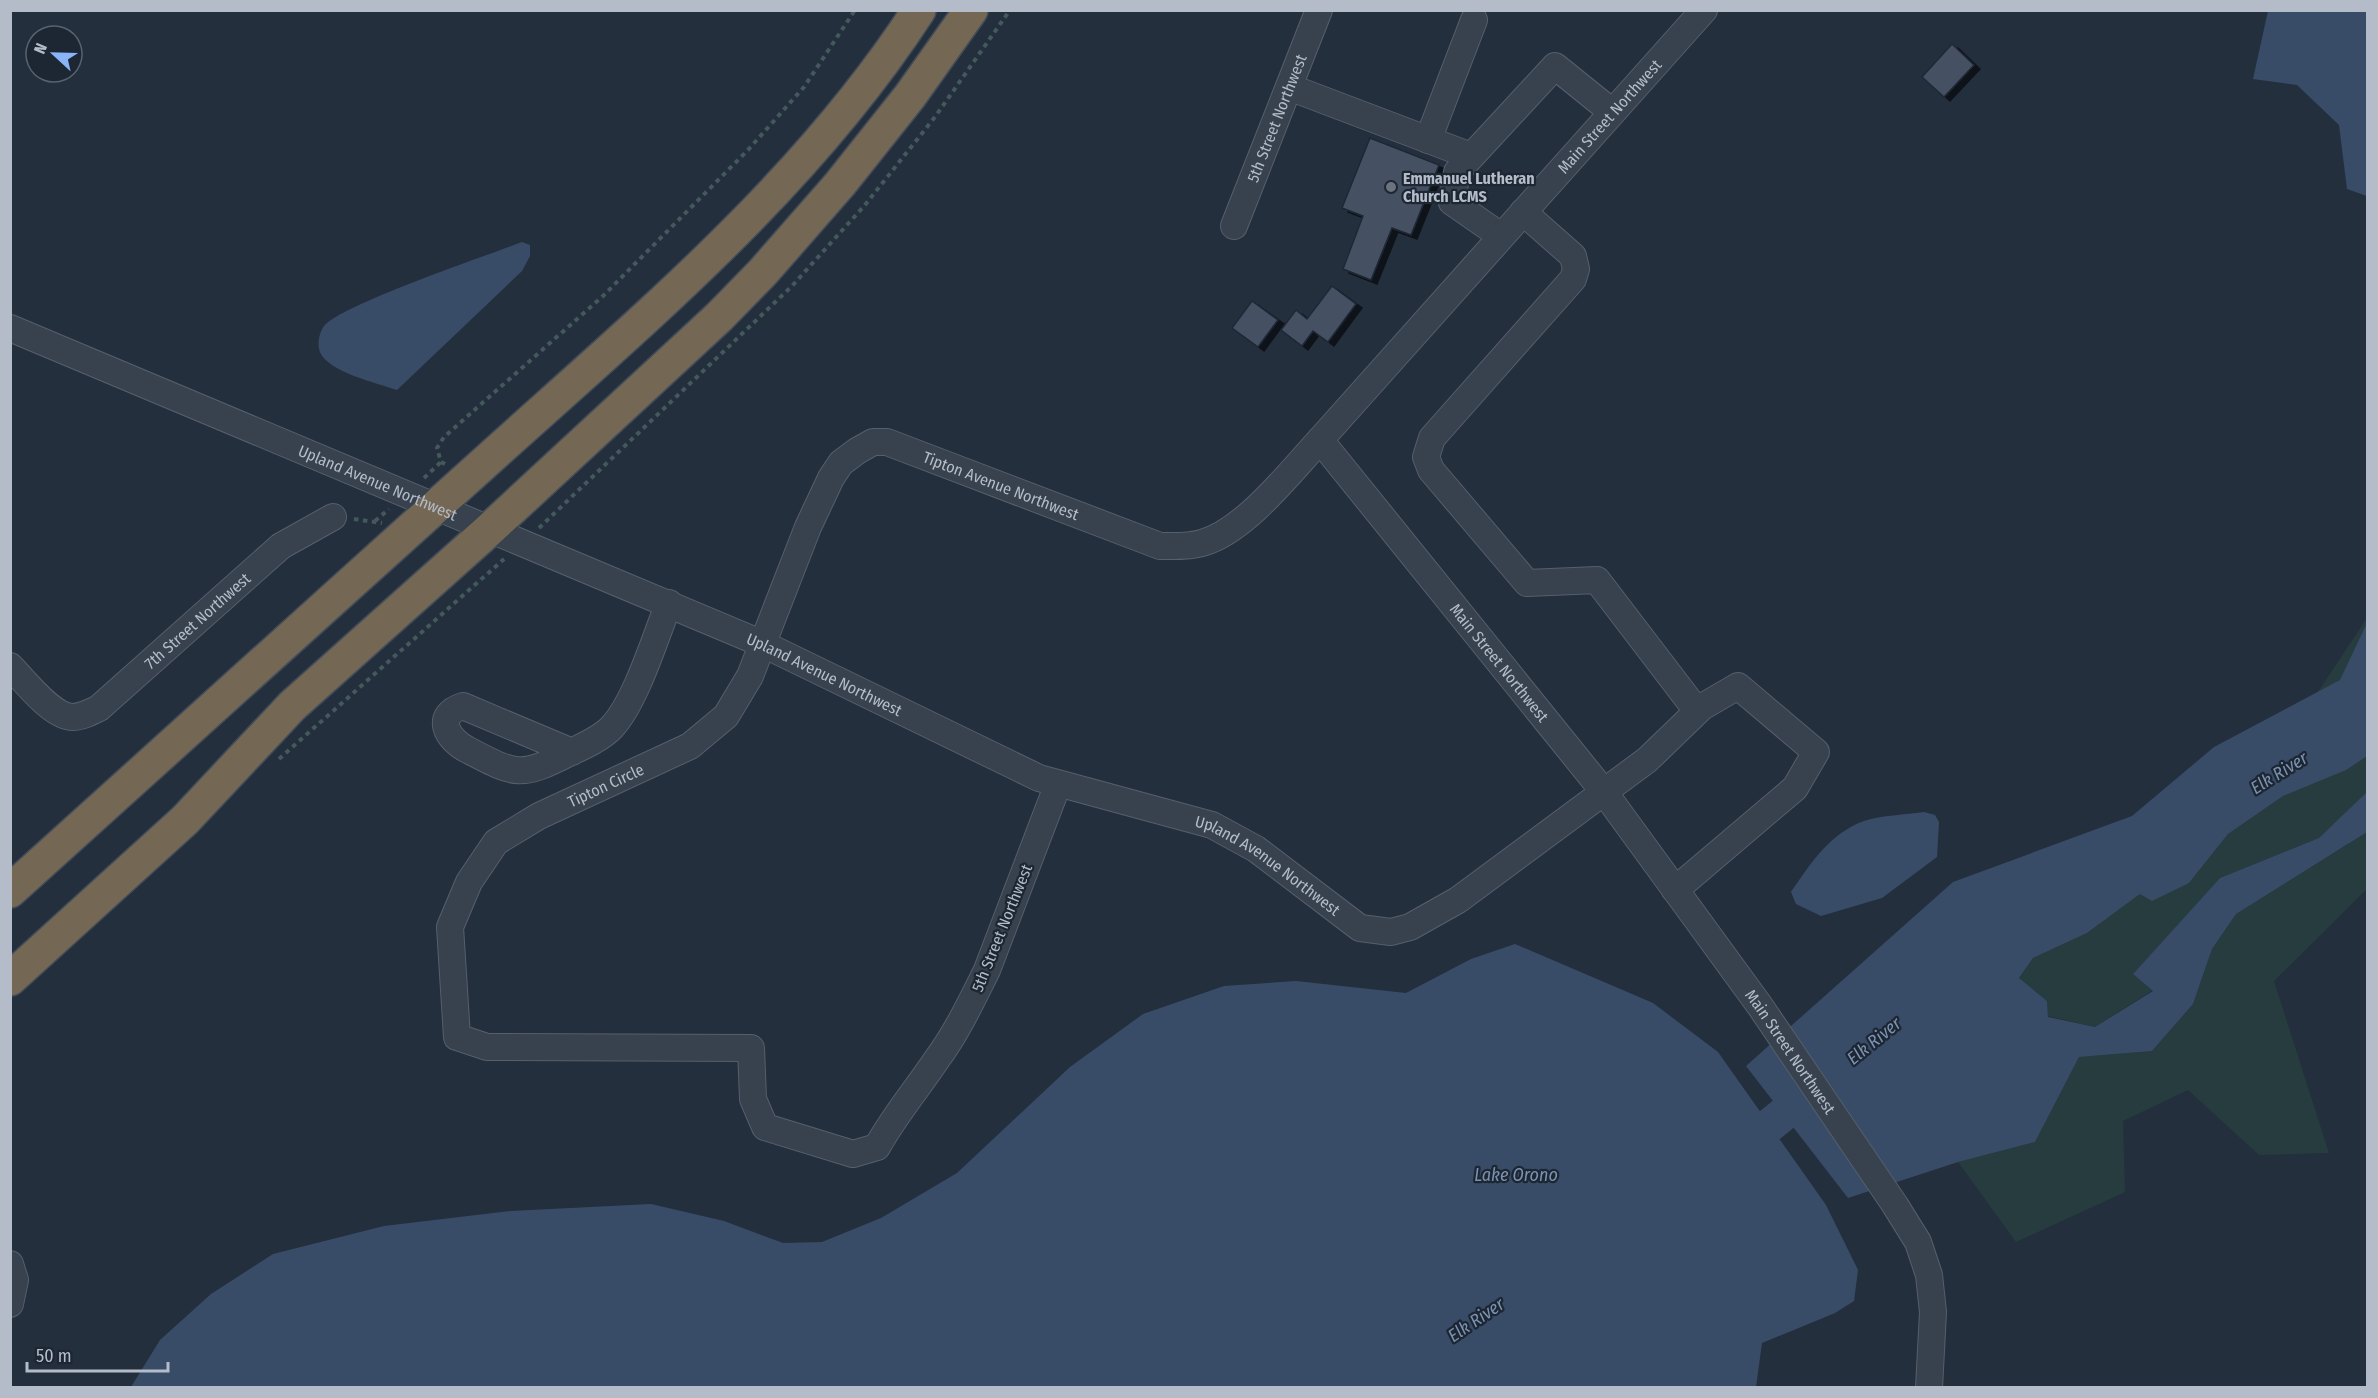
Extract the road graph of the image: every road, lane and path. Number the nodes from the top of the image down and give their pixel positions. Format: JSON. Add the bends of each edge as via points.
{"nodes":[{"id":1,"x":855,"y":10,"type":"edge"},
{"id":2,"x":919,"y":10,"type":"edge"},
{"id":3,"x":971,"y":10,"type":"edge"},
{"id":4,"x":1319,"y":10,"type":"edge"},
{"id":5,"x":1704,"y":10,"type":"edge"},
{"id":6,"x":1474,"y":20,"type":"dead end"},
{"id":7,"x":1289,"y":87,"type":"junction"},
{"id":8,"x":1612,"y":112,"type":"junction"},
{"id":9,"x":1428,"y":140,"type":"junction"},
{"id":10,"x":1471,"y":156,"type":"junction"},
{"id":11,"x":1523,"y":212,"type":"junction"},
{"id":12,"x":1234,"y":226,"type":"dead end"},
{"id":13,"x":1501,"y":236,"type":"junction"},
{"id":14,"x":10,"y":328,"type":"edge"},
{"id":15,"x":1320,"y":440,"type":"junction"},
{"id":16,"x":441,"y":462,"type":"dead end"},
{"id":17,"x":438,"y":505,"type":"junction"},
{"id":18,"x":333,"y":517,"type":"dead end"},
{"id":19,"x":490,"y":529,"type":"junction"},
{"id":20,"x":669,"y":603,"type":"junction"},
{"id":21,"x":764,"y":644,"type":"junction"},
{"id":22,"x":10,"y":666,"type":"edge"},
{"id":23,"x":1697,"y":711,"type":"junction"},
{"id":24,"x":572,"y":752,"type":"dead end"},
{"id":25,"x":1058,"y":784,"type":"junction"},
{"id":26,"x":1604,"y":792,"type":"junction"},
{"id":27,"x":1675,"y":890,"type":"junction"},
{"id":28,"x":10,"y":891,"type":"edge"},
{"id":29,"x":450,"y":927,"type":"joint"},
{"id":30,"x":10,"y":978,"type":"edge"},
{"id":31,"x":10,"y":1264,"type":"edge"},
{"id":32,"x":10,"y":1304,"type":"edge"},
{"id":33,"x":1929,"y":1388,"type":"edge"}],
"edges":[{"from":1,"to":16,"type":"path","via":[[786,110],[603,296],[457,424],[437,448]]},
{"from":2,"to":17,"type":"highway","via":[[820,140],[751,217]]},
{"from":3,"to":19,"type":"highway","via":[[910,96],[763,272]]},
{"from":4,"to":7,"type":"street","name":"5th Street Northwest"},
{"from":5,"to":8,"type":"street","name":"Main Street Northwest"},
{"from":6,"to":9,"type":"street"},
{"from":7,"to":9,"type":"street"},
{"from":7,"to":12,"type":"street","name":"5th Street Northwest"},
{"from":8,"to":10,"type":"street","via":[[1555,66]]},
{"from":8,"to":11,"type":"street","name":"Main Street Northwest"},
{"from":9,"to":10,"type":"street"},
{"from":10,"to":13,"type":"street","via":[[1457,172],[1452,202]]},
{"from":11,"to":13,"type":"street","name":"Main Street Northwest"},
{"from":11,"to":23,"type":"street","via":[[1573,256],[1573,279],[1432,438],[1426,456],[1431,470],[1527,583],[1598,580]]},
{"from":13,"to":15,"type":"street","name":"Main Street Northwest"},
{"from":14,"to":17,"type":"street","name":"Upland Avenue Northwest"},
{"from":15,"to":21,"type":"street","name":"Tipton Avenue Northwest","via":[[1237,523],[1220,536],[1181,547],[1160,546],[1135,538],[887,442],[873,442],[841,463],[831,478]]},
{"from":15,"to":26,"type":"street","name":"Main Street Northwest"},
{"from":17,"to":19,"type":"street","name":"Upland Avenue Northwest"},
{"from":17,"to":28,"type":"highway"},
{"from":18,"to":22,"type":"street","name":"7th Street Northwest","via":[[281,546],[99,708],[73,717],[60,714]]},
{"from":19,"to":20,"type":"street","name":"Upland Avenue Northwest"},
{"from":19,"to":30,"type":"highway","via":[[292,706],[186,820]]},
{"from":20,"to":21,"type":"street","name":"Upland Avenue Northwest"},
{"from":20,"to":24,"type":"street","via":[[624,711],[610,729]]},
{"from":21,"to":25,"type":"street","name":"Upland Avenue Northwest","via":[[1012,766]]},
{"from":21,"to":29,"type":"street","name":"Tipton Circle","via":[[739,696],[709,732],[690,746],[539,816],[496,842],[469,882]]},
{"from":23,"to":26,"type":"street","name":"Upland Avenue Northwest","via":[[1647,760]]},
{"from":23,"to":27,"type":"street","name":"Upland Avenue Northwest","via":[[1738,686],[1816,752],[1795,788]]},
{"from":25,"to":26,"type":"street","name":"Upland Avenue Northwest","via":[[1212,825],[1256,849],[1360,927],[1391,932],[1410,927],[1458,900]]},
{"from":25,"to":29,"type":"street","name":"5th Street Northwest","via":[[974,996],[939,1057],[877,1147],[853,1154],[765,1127],[753,1099],[751,1048],[487,1047],[457,1037]]},
{"from":26,"to":27,"type":"street","name":"Main Street Northwest"},
{"from":27,"to":33,"type":"street","name":"Main Street Northwest","via":[[1760,1006],[1918,1242],[1929,1275],[1934,1312]]},
{"from":31,"to":32,"type":"street","via":[[15,1280]]}]}
